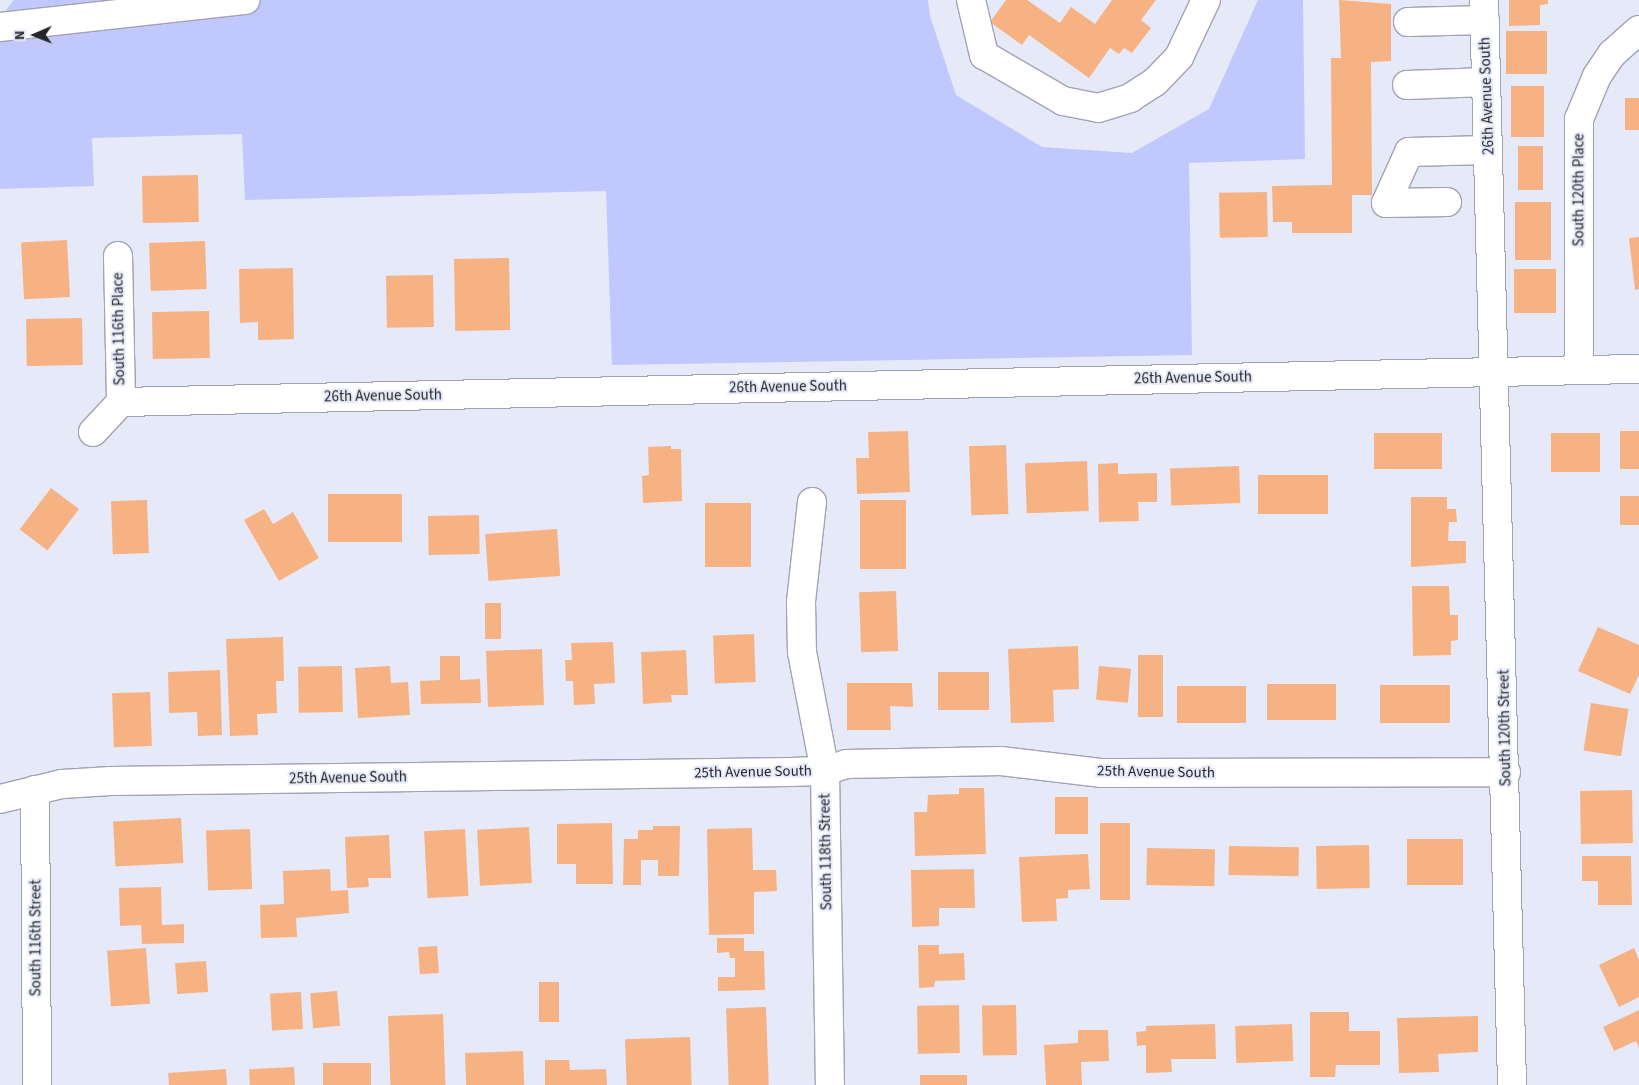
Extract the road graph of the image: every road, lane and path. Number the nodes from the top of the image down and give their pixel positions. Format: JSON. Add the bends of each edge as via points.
{"nodes":[{"id":1,"x":246,"y":0,"type":"edge"},
{"id":2,"x":971,"y":0,"type":"edge"},
{"id":3,"x":1206,"y":0,"type":"edge"},
{"id":4,"x":1484,"y":10,"type":"edge"},
{"id":5,"x":1408,"y":22,"type":"dead end"},
{"id":6,"x":0,"y":27,"type":"edge"},
{"id":7,"x":1639,"y":30,"type":"edge"},
{"id":8,"x":1486,"y":82,"type":"junction"},
{"id":9,"x":1406,"y":84,"type":"dead end"},
{"id":10,"x":1488,"y":150,"type":"junction"},
{"id":11,"x":1447,"y":202,"type":"dead end"},
{"id":12,"x":118,"y":256,"type":"dead end"},
{"id":13,"x":1639,"y":369,"type":"edge"},
{"id":14,"x":1580,"y":370,"type":"junction"},
{"id":15,"x":1496,"y":371,"type":"junction"},
{"id":16,"x":121,"y":402,"type":"junction"},
{"id":17,"x":93,"y":432,"type":"dead end"},
{"id":18,"x":812,"y":502,"type":"dead end"},
{"id":19,"x":824,"y":771,"type":"junction"},
{"id":20,"x":1506,"y":772,"type":"junction"},
{"id":21,"x":35,"y":790,"type":"junction"},
{"id":22,"x":0,"y":799,"type":"edge"},
{"id":23,"x":37,"y":1085,"type":"edge"},
{"id":24,"x":830,"y":1085,"type":"edge"},
{"id":25,"x":1512,"y":1085,"type":"edge"}],
"edges":[{"from":1,"to":6,"type":"street"},
{"from":2,"to":3,"type":"street","via":[[984,55],[1063,101],[1098,108],[1130,98],[1155,82],[1179,57]]},
{"from":4,"to":5,"type":"street"},
{"from":4,"to":8,"type":"street","name":"26th Avenue South"},
{"from":7,"to":14,"type":"street","name":"South 120th Place","via":[[1612,54],[1597,76],[1579,119]]},
{"from":8,"to":9,"type":"street"},
{"from":8,"to":10,"type":"street","name":"26th Avenue South"},
{"from":10,"to":11,"type":"street","via":[[1408,152],[1386,203]]},
{"from":10,"to":15,"type":"street","name":"26th Avenue South"},
{"from":12,"to":16,"type":"street","name":"South 116th Place"},
{"from":13,"to":14,"type":"street","name":"26th Avenue South"},
{"from":14,"to":15,"type":"street","name":"26th Avenue South"},
{"from":15,"to":16,"type":"street","name":"26th Avenue South"},
{"from":15,"to":20,"type":"street","name":"South 120th Street"},
{"from":16,"to":17,"type":"street"},
{"from":18,"to":19,"type":"street","name":"South 118th Street","via":[[801,602],[802,652]]},
{"from":19,"to":20,"type":"street","name":"25th Avenue South","via":[[846,764],[1001,761],[1102,773]]},
{"from":19,"to":21,"type":"street","name":"25th Avenue South","via":[[111,781]]},
{"from":19,"to":24,"type":"street","name":"South 118th Street"},
{"from":20,"to":25,"type":"street","name":"South 120th Street"},
{"from":21,"to":22,"type":"street","name":"25th Avenue South"},
{"from":21,"to":23,"type":"street","name":"South 116th Street"}]}
